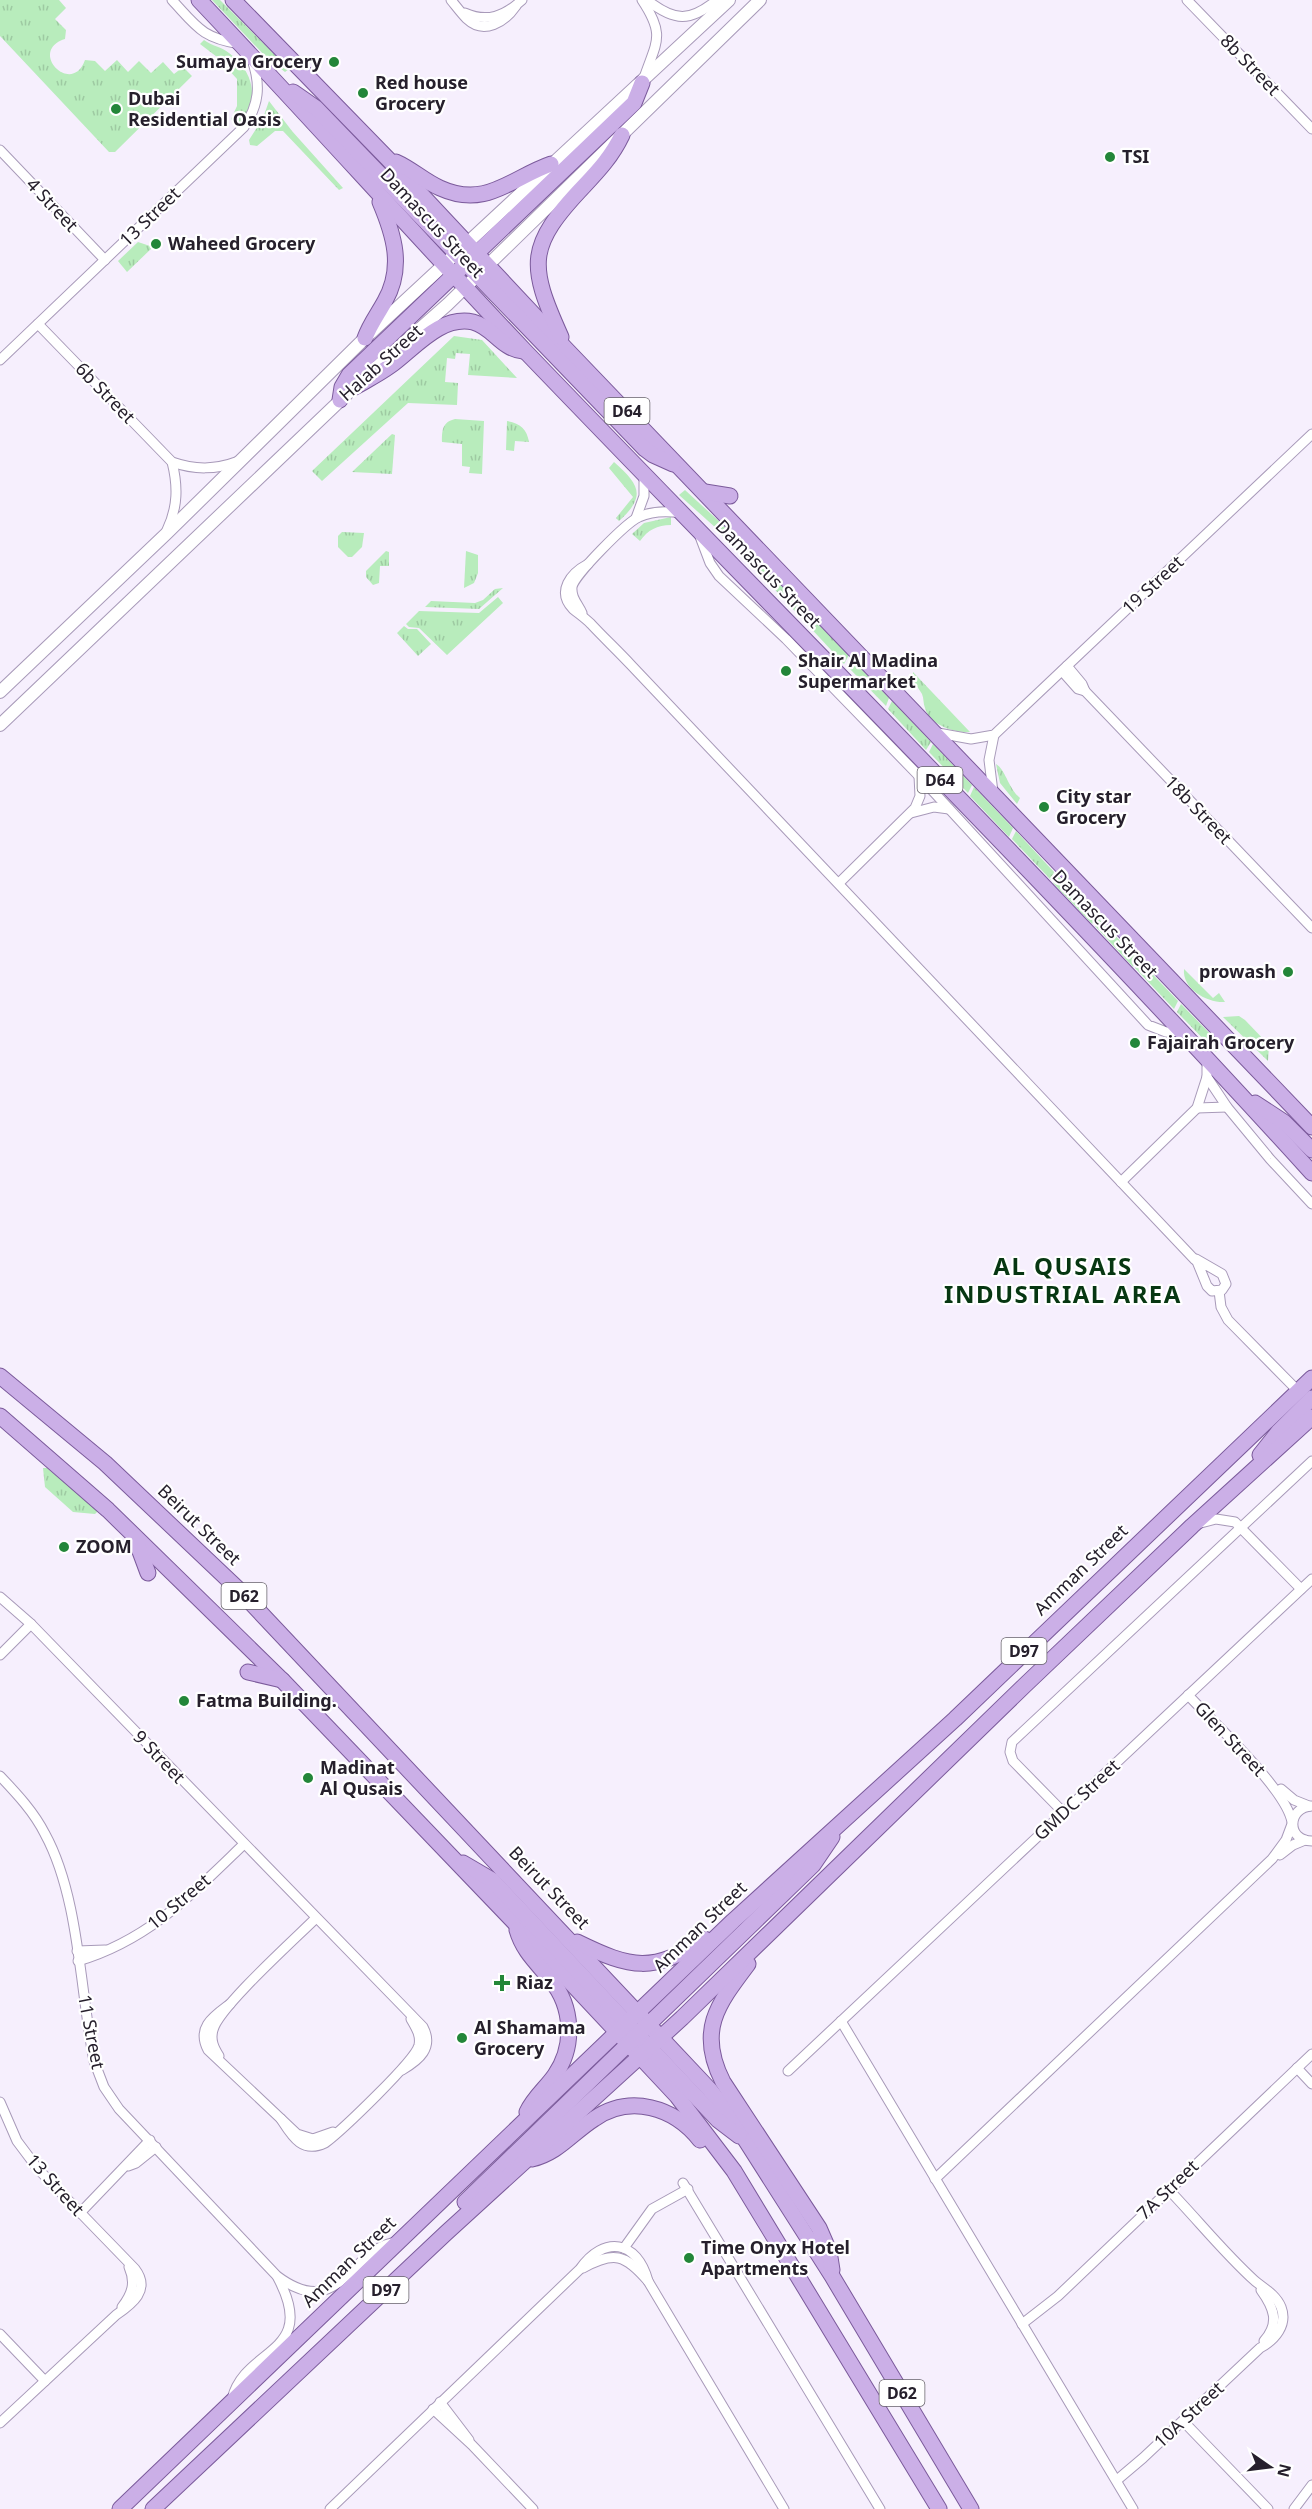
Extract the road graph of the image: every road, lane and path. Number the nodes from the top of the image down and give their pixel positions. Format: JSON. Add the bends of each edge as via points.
{"nodes":[{"id":1,"x":172,"y":0,"type":"edge"},
{"id":2,"x":199,"y":0,"type":"edge"},
{"id":3,"x":233,"y":0,"type":"edge"},
{"id":4,"x":249,"y":0,"type":"edge"},
{"id":5,"x":451,"y":0,"type":"edge"},
{"id":6,"x":642,"y":0,"type":"edge"},
{"id":7,"x":647,"y":0,"type":"edge"},
{"id":8,"x":717,"y":0,"type":"edge"},
{"id":9,"x":729,"y":0,"type":"edge"},
{"id":10,"x":760,"y":0,"type":"edge"},
{"id":11,"x":1187,"y":0,"type":"edge"},
{"id":12,"x":519,"y":3,"type":"edge"},
{"id":13,"x":256,"y":24,"type":"junction"},
{"id":14,"x":246,"y":50,"type":"junction"},
{"id":15,"x":642,"y":83,"type":"junction"},
{"id":16,"x":280,"y":85,"type":"junction"},
{"id":17,"x":1312,"y":129,"type":"edge"},
{"id":18,"x":622,"y":135,"type":"junction"},
{"id":19,"x":0,"y":150,"type":"edge"},
{"id":20,"x":388,"y":159,"type":"junction"},
{"id":21,"x":551,"y":164,"type":"junction"},
{"id":22,"x":375,"y":191,"type":"junction"},
{"id":23,"x":466,"y":253,"type":"junction"},
{"id":24,"x":105,"y":260,"type":"junction"},
{"id":25,"x":448,"y":270,"type":"junction"},
{"id":26,"x":482,"y":270,"type":"junction"},
{"id":27,"x":465,"y":287,"type":"junction"},
{"id":28,"x":38,"y":324,"type":"junction"},
{"id":29,"x":365,"y":338,"type":"junction"},
{"id":30,"x":566,"y":348,"type":"junction"},
{"id":31,"x":526,"y":352,"type":"junction"},
{"id":32,"x":0,"y":360,"type":"edge"},
{"id":33,"x":354,"y":387,"type":"junction"},
{"id":34,"x":340,"y":400,"type":"junction"},
{"id":35,"x":1312,"y":434,"type":"edge"},
{"id":36,"x":238,"y":460,"type":"junction"},
{"id":37,"x":172,"y":462,"type":"junction"},
{"id":38,"x":679,"y":465,"type":"junction"},
{"id":39,"x":644,"y":472,"type":"junction"},
{"id":40,"x":705,"y":492,"type":"junction"},
{"id":41,"x":730,"y":496,"type":"dead end"},
{"id":42,"x":683,"y":513,"type":"junction"},
{"id":43,"x":636,"y":518,"type":"junction"},
{"id":44,"x":698,"y":529,"type":"junction"},
{"id":45,"x":166,"y":534,"type":"junction"},
{"id":46,"x":1064,"y":669,"type":"junction"},
{"id":47,"x":0,"y":692,"type":"edge"},
{"id":48,"x":0,"y":725,"type":"edge"},
{"id":49,"x":935,"y":732,"type":"junction"},
{"id":50,"x":994,"y":735,"type":"junction"},
{"id":51,"x":919,"y":776,"type":"junction"},
{"id":52,"x":994,"y":796,"type":"junction"},
{"id":53,"x":949,"y":809,"type":"junction"},
{"id":54,"x":911,"y":813,"type":"junction"},
{"id":55,"x":839,"y":883,"type":"junction"},
{"id":56,"x":1312,"y":928,"type":"edge"},
{"id":57,"x":1181,"y":1031,"type":"junction"},
{"id":58,"x":1207,"y":1060,"type":"junction"},
{"id":59,"x":1207,"y":1077,"type":"junction"},
{"id":60,"x":1244,"y":1098,"type":"junction"},
{"id":61,"x":1197,"y":1107,"type":"junction"},
{"id":62,"x":1227,"y":1107,"type":"junction"},
{"id":63,"x":1312,"y":1127,"type":"edge"},
{"id":64,"x":1312,"y":1150,"type":"edge"},
{"id":65,"x":1312,"y":1173,"type":"edge"},
{"id":66,"x":1121,"y":1182,"type":"junction"},
{"id":67,"x":1312,"y":1204,"type":"edge"},
{"id":68,"x":1195,"y":1260,"type":"junction"},
{"id":69,"x":1219,"y":1291,"type":"junction"},
{"id":70,"x":0,"y":1376,"type":"edge"},
{"id":71,"x":1312,"y":1378,"type":"edge"},
{"id":72,"x":1305,"y":1395,"type":"edge"},
{"id":73,"x":0,"y":1416,"type":"edge"},
{"id":74,"x":1312,"y":1417,"type":"edge"},
{"id":75,"x":6,"y":1424,"type":"edge"},
{"id":76,"x":1312,"y":1461,"type":"edge"},
{"id":77,"x":1250,"y":1473,"type":"junction"},
{"id":78,"x":1192,"y":1526,"type":"junction"},
{"id":79,"x":1242,"y":1527,"type":"junction"},
{"id":80,"x":134,"y":1535,"type":"junction"},
{"id":81,"x":148,"y":1573,"type":"dead end"},
{"id":82,"x":1312,"y":1579,"type":"edge"},
{"id":83,"x":1301,"y":1589,"type":"junction"},
{"id":84,"x":0,"y":1597,"type":"edge"},
{"id":85,"x":31,"y":1624,"type":"junction"},
{"id":86,"x":0,"y":1655,"type":"edge"},
{"id":87,"x":248,"y":1672,"type":"dead end"},
{"id":88,"x":282,"y":1680,"type":"junction"},
{"id":89,"x":1188,"y":1695,"type":"junction"},
{"id":90,"x":0,"y":1776,"type":"edge"},
{"id":91,"x":1271,"y":1783,"type":"junction"},
{"id":92,"x":1310,"y":1806,"type":"edge"},
{"id":93,"x":1063,"y":1812,"type":"junction"},
{"id":94,"x":839,"y":1823,"type":"junction"},
{"id":95,"x":1292,"y":1823,"type":"junction"},
{"id":96,"x":1309,"y":1841,"type":"edge"},
{"id":97,"x":244,"y":1844,"type":"junction"},
{"id":98,"x":1272,"y":1859,"type":"junction"},
{"id":99,"x":456,"y":1861,"type":"junction"},
{"id":100,"x":316,"y":1918,"type":"junction"},
{"id":101,"x":733,"y":1921,"type":"junction"},
{"id":102,"x":516,"y":1924,"type":"junction"},
{"id":103,"x":570,"y":1939,"type":"junction"},
{"id":104,"x":762,"y":1939,"type":"junction"},
{"id":105,"x":78,"y":1956,"type":"junction"},
{"id":106,"x":841,"y":2021,"type":"junction"},
{"id":107,"x":628,"y":2022,"type":"junction"},
{"id":108,"x":639,"y":2034,"type":"junction"},
{"id":109,"x":651,"y":2047,"type":"junction"},
{"id":110,"x":1312,"y":2054,"type":"edge"},
{"id":111,"x":1297,"y":2068,"type":"junction"},
{"id":112,"x":788,"y":2071,"type":"dead end"},
{"id":113,"x":1312,"y":2084,"type":"edge"},
{"id":114,"x":0,"y":2102,"type":"edge"},
{"id":115,"x":521,"y":2126,"type":"junction"},
{"id":116,"x":153,"y":2144,"type":"junction"},
{"id":117,"x":526,"y":2160,"type":"junction"},
{"id":118,"x":734,"y":2171,"type":"junction"},
{"id":119,"x":935,"y":2179,"type":"junction"},
{"id":120,"x":1168,"y":2189,"type":"junction"},
{"id":121,"x":80,"y":2213,"type":"junction"},
{"id":122,"x":446,"y":2233,"type":"junction"},
{"id":123,"x":399,"y":2242,"type":"junction"},
{"id":124,"x":624,"y":2248,"type":"junction"},
{"id":125,"x":580,"y":2269,"type":"junction"},
{"id":126,"x":277,"y":2276,"type":"junction"},
{"id":127,"x":832,"y":2276,"type":"junction"},
{"id":128,"x":648,"y":2281,"type":"junction"},
{"id":129,"x":1022,"y":2324,"type":"junction"},
{"id":130,"x":0,"y":2334,"type":"edge"},
{"id":131,"x":45,"y":2381,"type":"junction"},
{"id":132,"x":231,"y":2401,"type":"junction"},
{"id":133,"x":437,"y":2405,"type":"junction"},
{"id":134,"x":1183,"y":2421,"type":"junction"},
{"id":135,"x":0,"y":2423,"type":"edge"},
{"id":136,"x":1116,"y":2480,"type":"junction"},
{"id":137,"x":1312,"y":2485,"type":"edge"},
{"id":138,"x":120,"y":2509,"type":"edge"},
{"id":139,"x":153,"y":2509,"type":"edge"},
{"id":140,"x":330,"y":2509,"type":"edge"},
{"id":141,"x":533,"y":2509,"type":"edge"},
{"id":142,"x":784,"y":2509,"type":"edge"},
{"id":143,"x":880,"y":2509,"type":"edge"},
{"id":144,"x":939,"y":2509,"type":"edge"},
{"id":145,"x":971,"y":2509,"type":"edge"},
{"id":146,"x":1133,"y":2509,"type":"edge"},
{"id":147,"x":1268,"y":2509,"type":"edge"},
{"id":148,"x":1294,"y":2509,"type":"edge"}],
"edges":[{"from":1,"to":14,"type":"street","via":[[205,34]]},
{"from":2,"to":14,"type":"main road","name":"Damascus Street","number":"D64"},
{"from":3,"to":13,"type":"main road","name":"Damascus Street"},
{"from":4,"to":13,"type":"main road"},
{"from":5,"to":12,"type":"street","via":[[460,10],[479,18],[505,14]]},
{"from":6,"to":15,"type":"street","via":[[654,17],[657,37]]},
{"from":7,"to":8,"type":"street","via":[[682,17],[700,13]]},
{"from":9,"to":15,"type":"street"},
{"from":10,"to":18,"type":"street","name":"Halab Street"},
{"from":11,"to":17,"type":"street","name":"8b Street"},
{"from":13,"to":20,"type":"main road","name":"Damascus Street"},
{"from":14,"to":16,"type":"main road","name":"Damascus Street","number":"D64"},
{"from":14,"to":24,"type":"street","name":"13 Street","via":[[256,73],[257,102],[244,128]]},
{"from":15,"to":21,"type":"street"},
{"from":15,"to":23,"type":"main road","via":[[634,103]]},
{"from":16,"to":22,"type":"main road","name":"Damascus Street","number":"D64"},
{"from":16,"to":23,"type":"main road","via":[[316,108]]},
{"from":18,"to":26,"type":"street","name":"Halab Street"},
{"from":18,"to":30,"type":"main road","via":[[605,164],[550,225],[540,251],[537,264],[542,294]]},
{"from":19,"to":24,"type":"street","name":"4 Street"},
{"from":20,"to":21,"type":"main road","via":[[439,188],[469,196],[493,192]]},
{"from":20,"to":23,"type":"main road","name":"Damascus Street"},
{"from":21,"to":23,"type":"street"},
{"from":22,"to":25,"type":"main road","name":"Damascus Street","number":"D64"},
{"from":22,"to":29,"type":"main road","via":[[393,237],[397,262],[390,292]]},
{"from":23,"to":25,"type":"main road"},
{"from":23,"to":26,"type":"main road"},
{"from":24,"to":28,"type":"street","name":"13 Street"},
{"from":25,"to":27,"type":"main road","name":"Damascus Street","number":"D64"},
{"from":25,"to":29,"type":"street","name":"Halab Street"},
{"from":25,"to":34,"type":"main road","via":[[349,375]]},
{"from":26,"to":27,"type":"street","name":"Halab Street"},
{"from":26,"to":30,"type":"main road","name":"Damascus Street","number":"D64"},
{"from":26,"to":38,"type":"main road","via":[[645,449]]},
{"from":27,"to":31,"type":"main road","name":"Damascus Street","number":"D64"},
{"from":27,"to":33,"type":"street","name":"Halab Street"},
{"from":28,"to":32,"type":"street","name":"13 Street"},
{"from":28,"to":37,"type":"street","name":"6b Street"},
{"from":29,"to":36,"type":"street","name":"Halab Street"},
{"from":30,"to":38,"type":"main road","name":"Damascus Street","number":"D64"},
{"from":31,"to":33,"type":"main road","via":[[507,346],[475,323],[449,323],[391,366]]},
{"from":31,"to":39,"type":"main road","name":"Damascus Street","number":"D64"},
{"from":33,"to":34,"type":"street","name":"Halab Street"},
{"from":34,"to":48,"type":"street","name":"Halab Street"},
{"from":35,"to":46,"type":"street","name":"19 Street"},
{"from":36,"to":37,"type":"street","via":[[226,466],[199,469]]},
{"from":36,"to":45,"type":"street","name":"Halab Street"},
{"from":37,"to":45,"type":"street","via":[[176,506]]},
{"from":38,"to":40,"type":"main road","name":"Damascus Street","number":"D64"},
{"from":39,"to":42,"type":"main road","name":"Damascus Street","number":"D64"},
{"from":39,"to":43,"type":"street","via":[[644,496]]},
{"from":40,"to":41,"type":"main road"},
{"from":40,"to":49,"type":"main road","name":"Damascus Street","number":"D64"},
{"from":42,"to":43,"type":"street","via":[[659,512]]},
{"from":42,"to":44,"type":"main road","name":"Damascus Street","number":"D64"},
{"from":43,"to":55,"type":"street","via":[[588,564],[572,587],[583,615]]},
{"from":44,"to":51,"type":"street","via":[[719,576]]},
{"from":44,"to":57,"type":"main road","name":"Damascus Street","number":"D64"},
{"from":45,"to":47,"type":"street","name":"Halab Street"},
{"from":46,"to":50,"type":"street","name":"19 Street"},
{"from":46,"to":56,"type":"street","name":"18b Street"},
{"from":49,"to":50,"type":"street","via":[[970,739]]},
{"from":49,"to":52,"type":"main road","name":"Damascus Street","number":"D64"},
{"from":50,"to":52,"type":"street","via":[[989,772]]},
{"from":51,"to":53,"type":"street"},
{"from":51,"to":54,"type":"street","via":[[921,796]]},
{"from":52,"to":63,"type":"main road","name":"Damascus Street","number":"D64"},
{"from":53,"to":54,"type":"street","via":[[934,807]]},
{"from":53,"to":57,"type":"street","via":[[1148,1024],[1166,1032]]},
{"from":54,"to":55,"type":"street"},
{"from":55,"to":66,"type":"street"},
{"from":57,"to":58,"type":"main road","name":"Damascus Street","number":"D64"},
{"from":58,"to":59,"type":"street"},
{"from":58,"to":60,"type":"main road","name":"Damascus Street","number":"D64"},
{"from":59,"to":61,"type":"street"},
{"from":59,"to":62,"type":"street"},
{"from":60,"to":64,"type":"main road","via":[[1277,1116]]},
{"from":60,"to":65,"type":"main road","name":"Damascus Street","number":"D64"},
{"from":61,"to":62,"type":"street"},
{"from":61,"to":66,"type":"street"},
{"from":62,"to":67,"type":"street"},
{"from":66,"to":68,"type":"street"},
{"from":68,"to":69,"type":"street","via":[[1207,1286]]},
{"from":68,"to":69,"type":"street","via":[[1224,1277],[1226,1284]]},
{"from":69,"to":72,"type":"street","via":[[1228,1320]]},
{"from":70,"to":103,"type":"main road","name":"Beirut Street","number":"D62","via":[[122,1479],[238,1589]]},
{"from":71,"to":72,"type":"main road","name":"Amman Street","number":"D97"},
{"from":72,"to":77,"type":"main road"},
{"from":72,"to":94,"type":"main road","name":"Amman Street","number":"D97"},
{"from":73,"to":75,"type":"main road","name":"Beirut Street","number":"D62"},
{"from":74,"to":77,"type":"main road","number":"D97"},
{"from":75,"to":80,"type":"main road","name":"Beirut Street","number":"D62"},
{"from":76,"to":79,"type":"street"},
{"from":77,"to":78,"type":"main road","number":"D97"},
{"from":78,"to":79,"type":"street","via":[[1225,1519]]},
{"from":78,"to":104,"type":"main road","number":"D97"},
{"from":79,"to":83,"type":"street"},
{"from":79,"to":93,"type":"street","via":[[1012,1742],[1013,1761]]},
{"from":80,"to":81,"type":"main road"},
{"from":80,"to":88,"type":"main road","name":"Beirut Street","number":"D62"},
{"from":82,"to":83,"type":"street","name":"GMDC Street"},
{"from":83,"to":89,"type":"street","name":"GMDC Street"},
{"from":84,"to":85,"type":"street","name":"9 Street"},
{"from":85,"to":86,"type":"street"},
{"from":85,"to":97,"type":"street","name":"9 Street"},
{"from":87,"to":88,"type":"main road"},
{"from":88,"to":99,"type":"main road","name":"Beirut Street","number":"D62"},
{"from":89,"to":91,"type":"street","name":"Glen Street"},
{"from":89,"to":93,"type":"street","name":"GMDC Street"},
{"from":90,"to":105,"type":"street","name":"11 Street","via":[[27,1806],[51,1845],[65,1887]]},
{"from":91,"to":92,"type":"street","name":"Glen Street"},
{"from":91,"to":95,"type":"street","name":"Glen Street","via":[[1288,1807]]},
{"from":92,"to":95,"type":"street","name":"Glen Street","via":[[1300,1809]]},
{"from":93,"to":106,"type":"street","name":"GMDC Street"},
{"from":94,"to":101,"type":"main road","name":"Amman Street","number":"D97"},
{"from":94,"to":108,"type":"main road","via":[[813,1865]]},
{"from":95,"to":96,"type":"street","name":"Glen Street","via":[[1297,1836]]},
{"from":95,"to":98,"type":"street","via":[[1286,1840]]},
{"from":96,"to":98,"type":"street"},
{"from":97,"to":100,"type":"street","name":"9 Street"},
{"from":97,"to":105,"type":"street","name":"10 Street","via":[[163,1919],[107,1950]]},
{"from":98,"to":119,"type":"street"},
{"from":99,"to":102,"type":"main road","name":"Beirut Street","number":"D62"},
{"from":99,"to":107,"type":"main road","via":[[492,1880]]},
{"from":100,"to":100,"type":"street","name":"9 Street","via":[[423,2027],[427,2040],[420,2058],[402,2070],[325,2144],[306,2146],[295,2140],[281,2119],[208,2050],[204,2031],[210,2019]]},
{"from":101,"to":103,"type":"main road","via":[[682,1954],[652,1964],[615,1959]]},
{"from":101,"to":107,"type":"main road","name":"Amman Street","number":"D97"},
{"from":102,"to":107,"type":"main road","name":"Beirut Street","number":"D62"},
{"from":102,"to":115,"type":"main road","via":[[524,1948],[563,2000],[569,2031],[560,2066],[530,2105]]},
{"from":103,"to":107,"type":"main road","name":"Beirut Street","number":"D62"},
{"from":104,"to":109,"type":"main road","number":"D97"},
{"from":104,"to":127,"type":"main road","via":[[718,2005],[710,2036],[712,2055],[723,2082],[819,2228],[829,2251]]},
{"from":105,"to":116,"type":"street","name":"11 Street","via":[[98,2074],[111,2098]]},
{"from":106,"to":112,"type":"street","name":"GMDC Street"},
{"from":106,"to":119,"type":"street"},
{"from":107,"to":108,"type":"main road","name":"Beirut Street","number":"D62"},
{"from":107,"to":108,"type":"main road","name":"Beirut Street","number":"D62"},
{"from":107,"to":115,"type":"main road","name":"Amman Street","number":"D97"},
{"from":108,"to":109,"type":"main road"},
{"from":108,"to":122,"type":"main road","via":[[460,2207]]},
{"from":109,"to":117,"type":"main road","number":"D97"},
{"from":109,"to":118,"type":"main road","number":"D62","via":[[684,2105]]},
{"from":109,"to":127,"type":"main road","number":"D62","via":[[718,2120],[744,2139]]},
{"from":110,"to":111,"type":"street","name":"7A Street"},
{"from":111,"to":113,"type":"street"},
{"from":111,"to":120,"type":"street","name":"7A Street"},
{"from":114,"to":121,"type":"street","name":"13 Street","via":[[17,2141]]},
{"from":115,"to":123,"type":"main road","name":"Amman Street","number":"D97"},
{"from":116,"to":121,"type":"street","via":[[135,2155]]},
{"from":116,"to":126,"type":"street","name":"11 Street"},
{"from":117,"to":118,"type":"main road","via":[[555,2150],[604,2113],[642,2106],[677,2118],[718,2161]]},
{"from":117,"to":122,"type":"main road","number":"D97"},
{"from":118,"to":144,"type":"main road","number":"D62"},
{"from":119,"to":129,"type":"street"},
{"from":120,"to":129,"type":"street","name":"7A Street","via":[[1058,2296]]},
{"from":120,"to":134,"type":"street","name":"10A Street","via":[[1257,2282],[1270,2301],[1274,2316],[1272,2330],[1260,2348]]},
{"from":121,"to":131,"type":"street","name":"13 Street","via":[[124,2260],[133,2286],[116,2315]]},
{"from":122,"to":139,"type":"main road","number":"D97"},
{"from":123,"to":126,"type":"street","name":"11 Street","via":[[375,2249],[333,2287],[304,2289]]},
{"from":123,"to":132,"type":"main road","name":"Amman Street","number":"D97"},
{"from":124,"to":125,"type":"street","via":[[601,2248]]},
{"from":124,"to":128,"type":"street","via":[[642,2262]]},
{"from":124,"to":143,"type":"street","via":[[652,2209],[686,2186]]},
{"from":125,"to":128,"type":"street","via":[[603,2258],[621,2258]]},
{"from":125,"to":133,"type":"street"},
{"from":126,"to":132,"type":"street","name":"11 Street","via":[[290,2305],[286,2333],[277,2347],[240,2380]]},
{"from":127,"to":145,"type":"main road","number":"D62"},
{"from":128,"to":142,"type":"street"},
{"from":129,"to":136,"type":"street"},
{"from":130,"to":131,"type":"street"},
{"from":131,"to":135,"type":"street","name":"13 Street"},
{"from":132,"to":138,"type":"main road","name":"Amman Street","number":"D97"},
{"from":133,"to":140,"type":"street"},
{"from":133,"to":141,"type":"street"},
{"from":134,"to":136,"type":"street","name":"10A Street"},
{"from":134,"to":147,"type":"street"},
{"from":136,"to":146,"type":"street"},
{"from":137,"to":148,"type":"street"}]}
